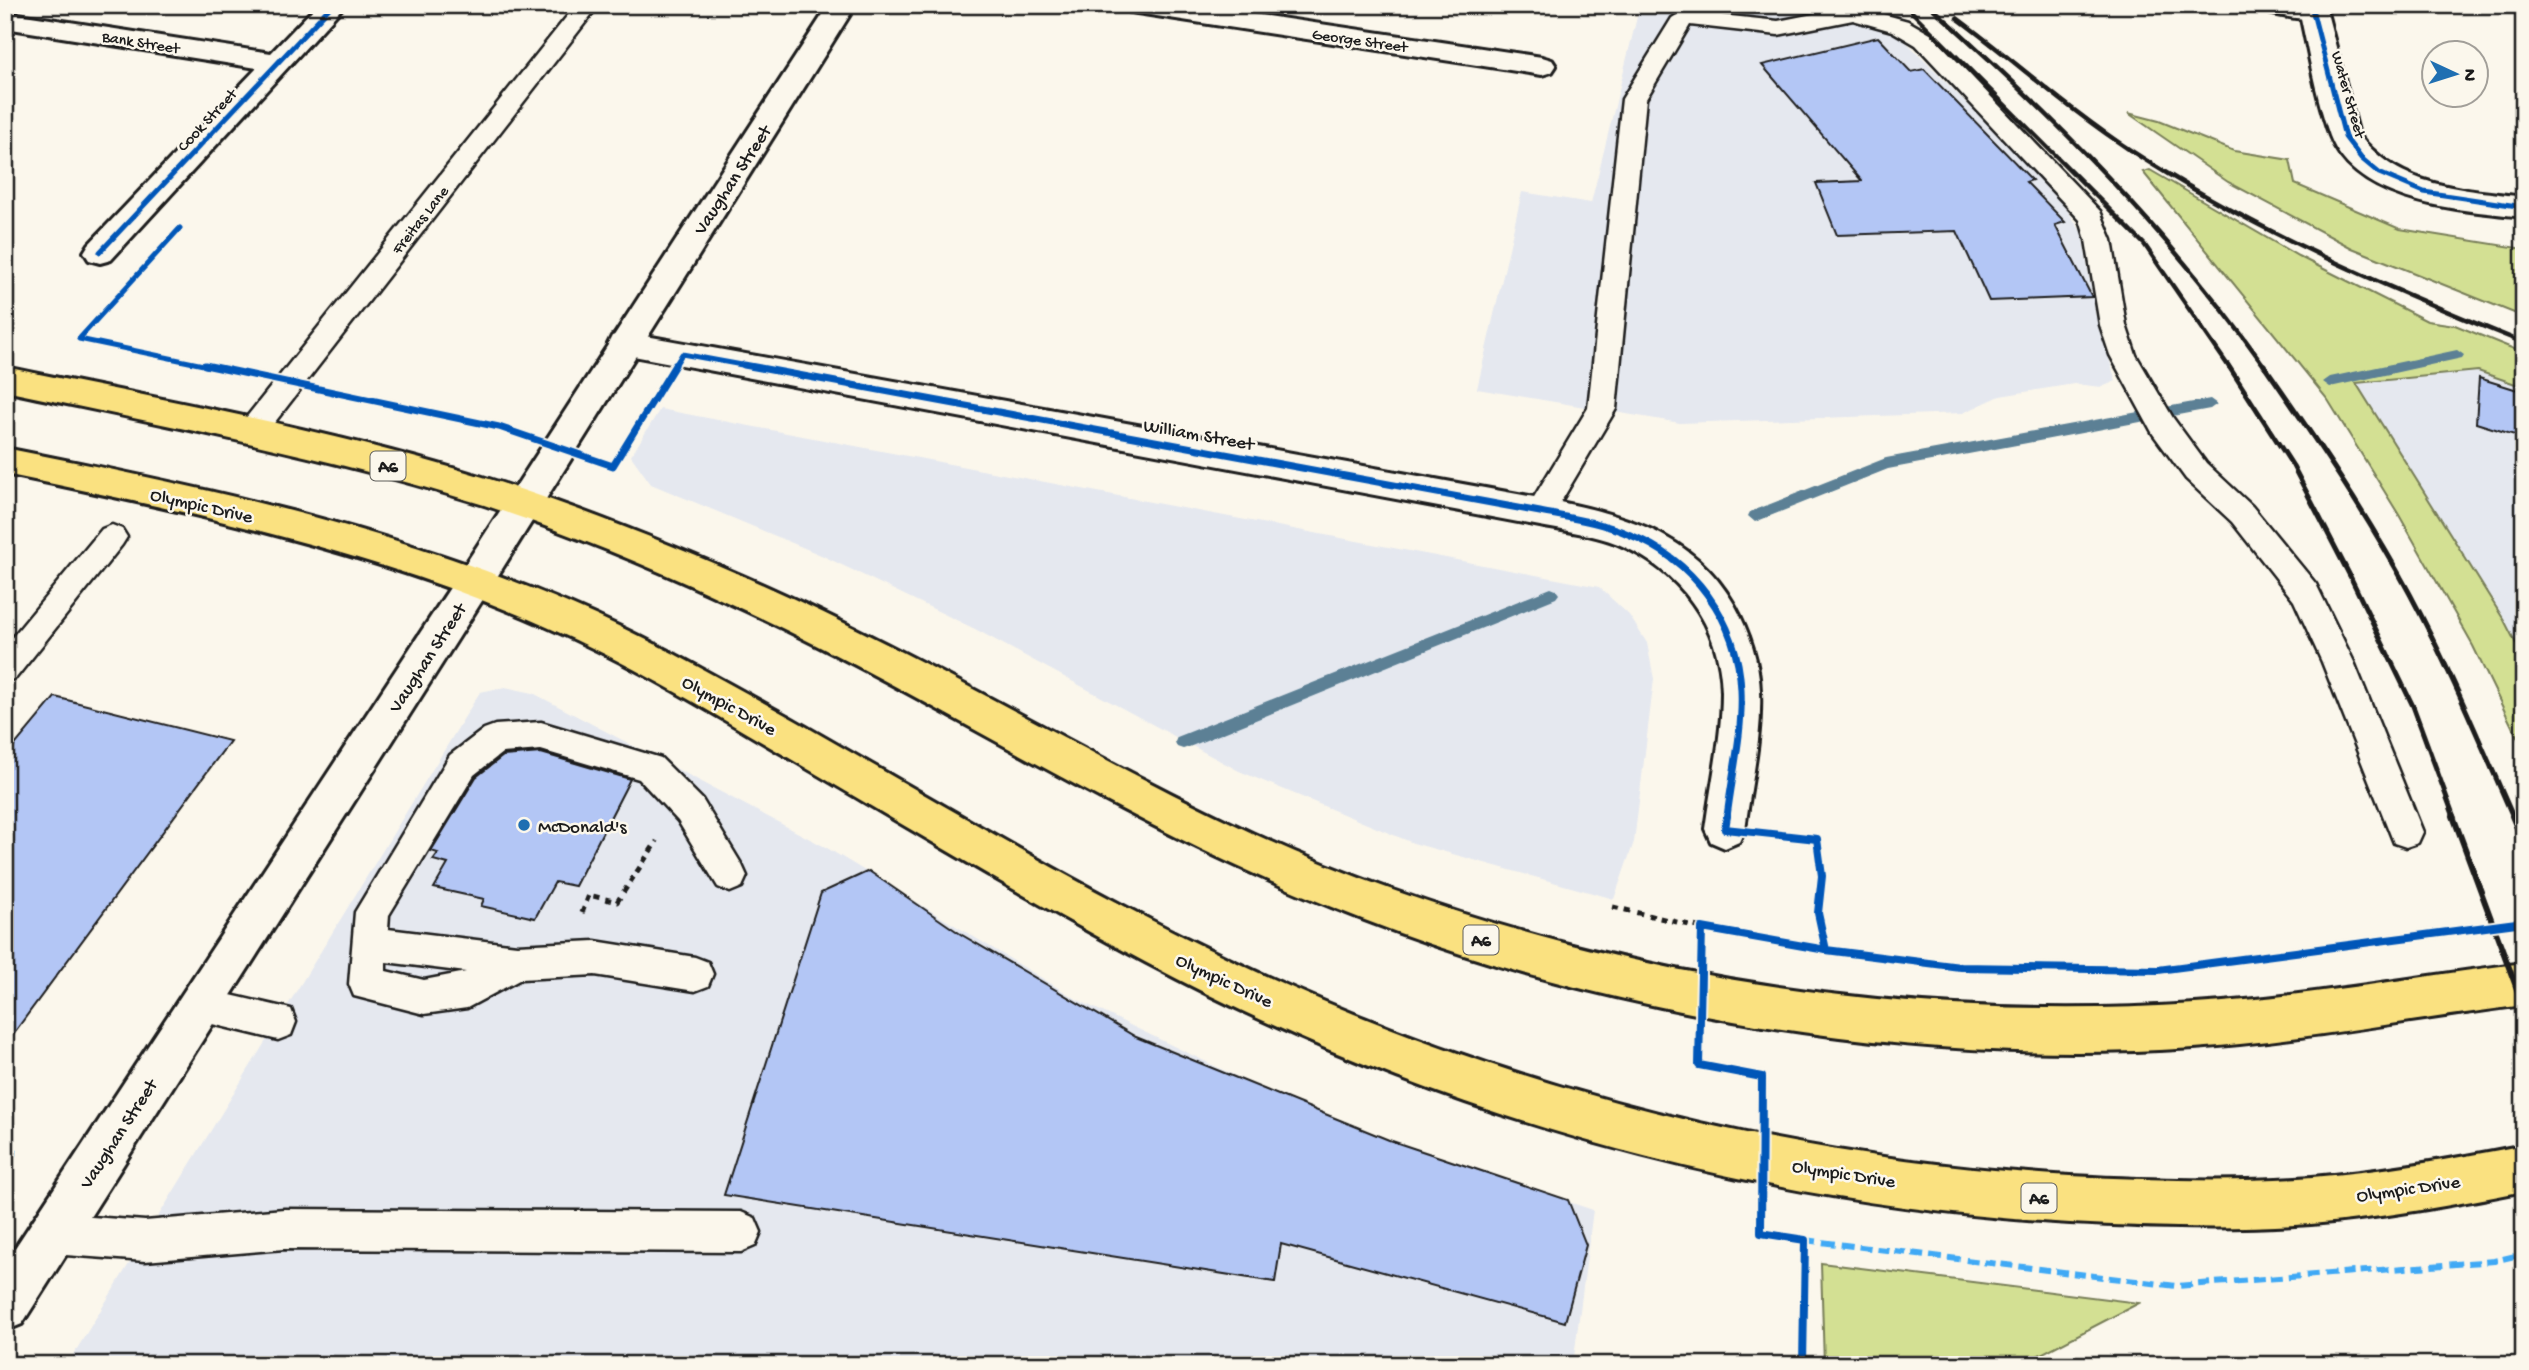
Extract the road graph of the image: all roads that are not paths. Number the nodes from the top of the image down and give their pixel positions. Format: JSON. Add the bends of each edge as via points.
{"nodes":[{"id":1,"x":332,"y":5,"type":"edge"},
{"id":2,"x":588,"y":5,"type":"edge"},
{"id":3,"x":843,"y":5,"type":"edge"},
{"id":4,"x":1137,"y":5,"type":"edge"},
{"id":5,"x":2270,"y":5,"type":"edge"},
{"id":6,"x":2312,"y":8,"type":"edge"},
{"id":7,"x":5,"y":20,"type":"edge"},
{"id":8,"x":277,"y":63,"type":"junction"},
{"id":9,"x":1542,"y":66,"type":"dead end"},
{"id":10,"x":2524,"y":207,"type":"edge"},
{"id":11,"x":100,"y":252,"type":"dead end"},
{"id":12,"x":624,"y":344,"type":"junction"},
{"id":13,"x":5,"y":379,"type":"edge"},
{"id":14,"x":251,"y":432,"type":"junction"},
{"id":15,"x":5,"y":461,"type":"edge"},
{"id":16,"x":523,"y":505,"type":"junction"},
{"id":17,"x":1540,"y":512,"type":"junction"},
{"id":18,"x":112,"y":537,"type":"dead end"},
{"id":19,"x":474,"y":582,"type":"junction"},
{"id":20,"x":5,"y":669,"type":"edge"},
{"id":21,"x":1725,"y":828,"type":"road end"},
{"id":22,"x":2406,"y":832,"type":"dead end"},
{"id":23,"x":730,"y":876,"type":"dead end"},
{"id":24,"x":370,"y":943,"type":"junction"},
{"id":25,"x":517,"y":962,"type":"junction"},
{"id":26,"x":695,"y":974,"type":"dead end"},
{"id":27,"x":2524,"y":984,"type":"edge"},
{"id":28,"x":200,"y":1006,"type":"junction"},
{"id":29,"x":278,"y":1022,"type":"dead end"},
{"id":30,"x":2524,"y":1168,"type":"edge"},
{"id":31,"x":741,"y":1232,"type":"dead end"},
{"id":32,"x":52,"y":1234,"type":"junction"},
{"id":33,"x":5,"y":1307,"type":"edge"}],
"edges":[{"from":1,"to":8,"type":"street","name":"Cook Street"},
{"from":2,"to":14,"type":"lane","name":"Freitas Lane"},
{"from":3,"to":12,"type":"street","name":"Vaughan Street"},
{"from":4,"to":9,"type":"street","name":"George Street"},
{"from":5,"to":6,"type":"street"},
{"from":6,"to":10,"type":"street","name":"Water Street","via":[[2345,137],[2355,155],[2373,171],[2422,193]]},
{"from":7,"to":8,"type":"street","name":"Bank Street"},
{"from":8,"to":11,"type":"street","name":"Cook Street"},
{"from":12,"to":16,"type":"street","name":"Vaughan Street"},
{"from":12,"to":17,"type":"street","name":"William Street"},
{"from":13,"to":14,"type":"highway","number":"A6"},
{"from":14,"to":16,"type":"highway","number":"A6","via":[[449,481]]},
{"from":15,"to":19,"type":"highway","name":"Olympic Drive","number":"A6","via":[[307,528]]},
{"from":16,"to":19,"type":"street","name":"Vaughan Street"},
{"from":16,"to":27,"type":"highway","number":"A6","via":[[734,589],[910,674],[1233,844],[1487,942],[1620,976],[1806,1010],[1909,1022],[2091,1029],[2287,1018]]},
{"from":17,"to":21,"type":"street","name":"William Street","via":[[1596,523],[1643,540],[1696,580],[1717,604],[1737,654],[1741,692]]},
{"from":17,"to":22,"type":"lane","via":[[1602,409],[1634,99],[1683,18],[1778,28],[1854,13],[1892,23],[1924,40],[2091,216],[2123,355],[2196,471],[2242,514],[2305,593],[2338,662]]},
{"from":18,"to":20,"type":"lane"},
{"from":19,"to":28,"type":"street","name":"Vaughan Street"},
{"from":19,"to":30,"type":"highway","name":"Olympic Drive","number":"A6","via":[[559,615],[691,681],[1173,954],[1398,1056],[1560,1112],[1663,1138],[1838,1172],[1982,1193],[2087,1202],[2290,1202],[2380,1193]]},
{"from":23,"to":24,"type":"lane","via":[[690,810],[649,768],[541,736],[495,739],[455,776],[372,912]]},
{"from":24,"to":25,"type":"lane"},
{"from":24,"to":25,"type":"lane","via":[[367,984],[424,997],[467,991]]},
{"from":25,"to":26,"type":"lane","via":[[595,958]]},
{"from":28,"to":29,"type":"lane"},
{"from":28,"to":32,"type":"street","name":"Vaughan Street"},
{"from":31,"to":32,"type":"lane","via":[[284,1229],[145,1241]]},
{"from":32,"to":33,"type":"street","name":"Vaughan Street"}]}
